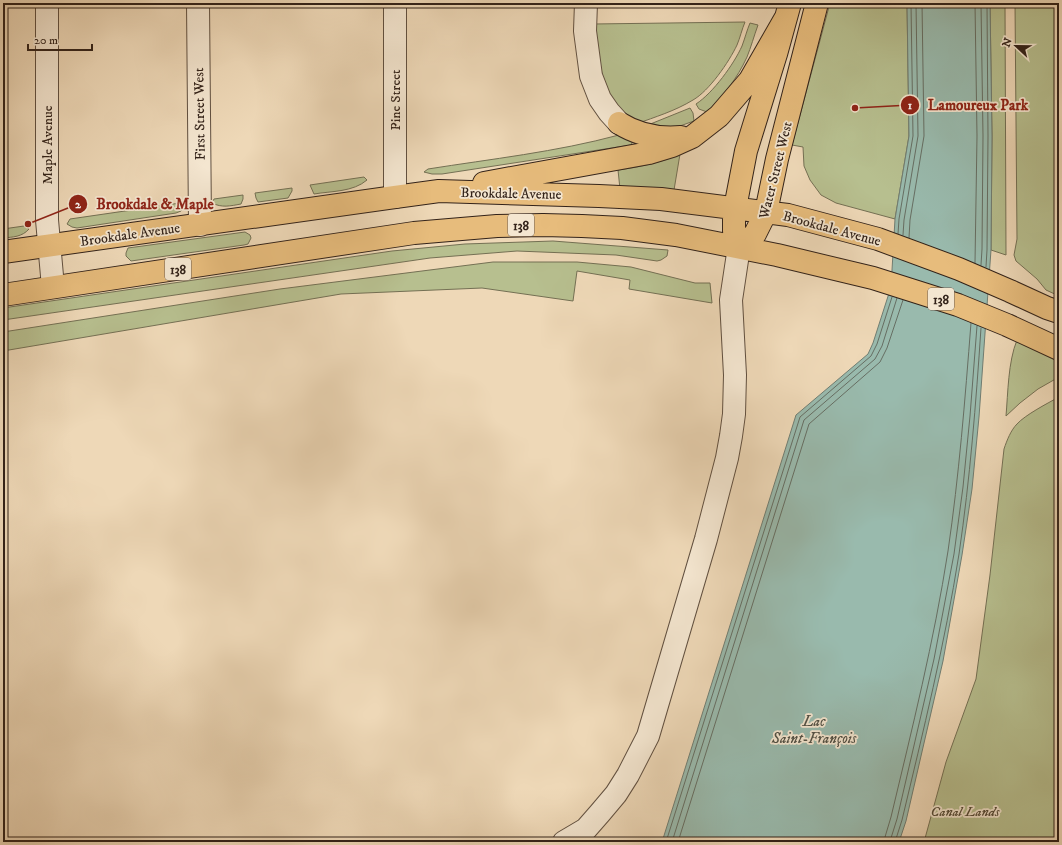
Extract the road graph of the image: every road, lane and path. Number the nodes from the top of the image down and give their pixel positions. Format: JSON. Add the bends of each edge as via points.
{"nodes":[{"id":1,"x":47,"y":3,"type":"edge"},
{"id":2,"x":198,"y":3,"type":"edge"},
{"id":3,"x":395,"y":3,"type":"edge"},
{"id":4,"x":586,"y":3,"type":"edge"},
{"id":5,"x":816,"y":3,"type":"edge"},
{"id":6,"x":788,"y":11,"type":"edge"},
{"id":7,"x":619,"y":123,"type":"joint"},
{"id":8,"x":692,"y":137,"type":"junction"},
{"id":9,"x":440,"y":192,"type":"junction"},
{"id":10,"x":395,"y":196,"type":"junction"},
{"id":11,"x":735,"y":208,"type":"junction"},
{"id":12,"x":766,"y":212,"type":"junction"},
{"id":13,"x":200,"y":225,"type":"junction"},
{"id":14,"x":49,"y":246,"type":"junction"},
{"id":15,"x":739,"y":247,"type":"junction"},
{"id":16,"x":3,"y":252,"type":"edge"},
{"id":17,"x":53,"y":288,"type":"junction"},
{"id":18,"x":3,"y":295,"type":"edge"},
{"id":19,"x":1055,"y":312,"type":"edge"},
{"id":20,"x":1059,"y":349,"type":"edge"},
{"id":21,"x":564,"y":842,"type":"edge"}],
"edges":[{"from":1,"to":14,"type":"street","name":"Maple Avenue"},
{"from":2,"to":13,"type":"street","name":"First Street West"},
{"from":3,"to":10,"type":"street","name":"Pine Street"},
{"from":4,"to":7,"type":"street","via":[[585,31],[591,76],[600,99]]},
{"from":5,"to":12,"type":"main road","name":"Water Street West"},
{"from":6,"to":8,"type":"main road","via":[[750,80],[719,116]]},
{"from":6,"to":11,"type":"main road","name":"Water Street West","via":[[746,151]]},
{"from":7,"to":8,"type":"main road","via":[[629,130],[650,136]]},
{"from":8,"to":9,"type":"main road","via":[[649,153]]},
{"from":9,"to":10,"type":"main road","name":"Brookdale Avenue","number":"138"},
{"from":9,"to":11,"type":"main road","name":"Brookdale Avenue","number":"138","via":[[567,194],[661,199]]},
{"from":10,"to":13,"type":"main road","name":"Brookdale Avenue","number":"138"},
{"from":11,"to":12,"type":"main road","name":"Brookdale Avenue","number":"138"},
{"from":11,"to":15,"type":"main road","name":"Water Street West","via":[[734,231]]},
{"from":12,"to":15,"type":"main road","name":"Water Street West","via":[[755,234]]},
{"from":12,"to":19,"type":"main road","name":"Brookdale Avenue","number":"138","via":[[788,215],[878,239],[959,269]]},
{"from":13,"to":14,"type":"main road","name":"Brookdale Avenue","number":"138"},
{"from":14,"to":16,"type":"main road","name":"Brookdale Avenue","number":"138"},
{"from":14,"to":17,"type":"street","name":"Maple Avenue"},
{"from":15,"to":17,"type":"main road","number":"138","via":[[622,228],[497,226],[414,233]]},
{"from":15,"to":20,"type":"main road","number":"138","via":[[873,278],[958,305]]},
{"from":15,"to":21,"type":"street","via":[[731,300],[735,375],[734,414],[727,458],[706,539],[648,736],[612,799],[586,829]]},
{"from":17,"to":18,"type":"main road","number":"138"}]}
